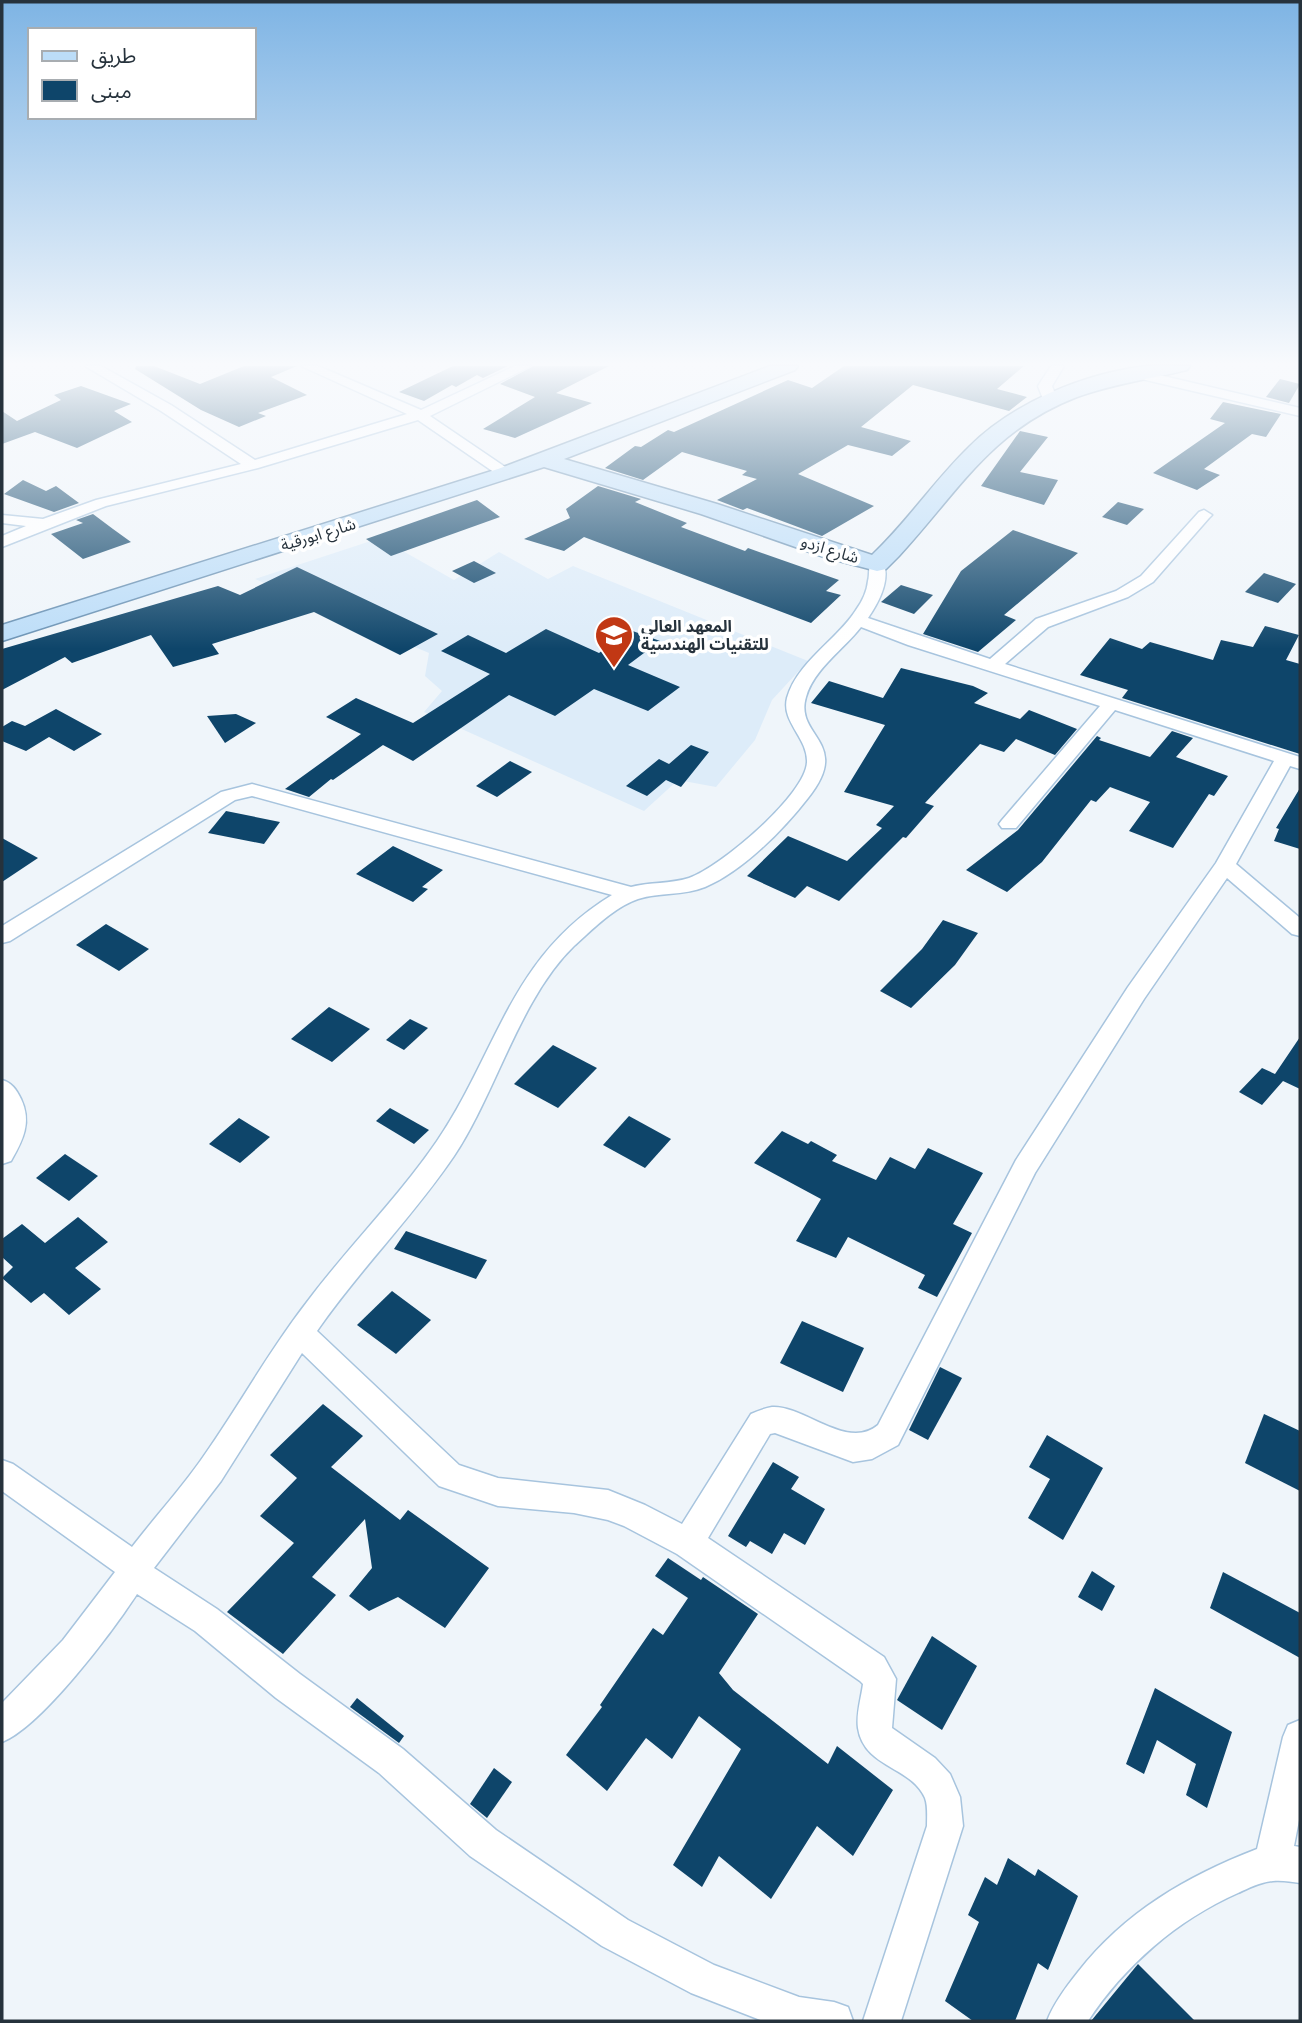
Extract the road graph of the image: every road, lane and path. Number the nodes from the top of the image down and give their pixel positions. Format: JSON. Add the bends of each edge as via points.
{"nodes":[{"id":1,"x":246,"y":460,"type":"edge"},
{"id":2,"x":268,"y":460,"type":"edge"},
{"id":3,"x":485,"y":460,"type":"edge"},
{"id":4,"x":969,"y":460,"type":"edge"},
{"id":5,"x":546,"y":461,"type":"joint"},
{"id":6,"x":253,"y":465,"type":"junction"},
{"id":7,"x":506,"y":474,"type":"junction"},
{"id":8,"x":1204,"y":515,"type":"dead end"},
{"id":9,"x":2,"y":519,"type":"edge"},
{"id":10,"x":45,"y":523,"type":"junction"},
{"id":11,"x":2,"y":542,"type":"edge"},
{"id":12,"x":877,"y":564,"type":"junction"},
{"id":13,"x":858,"y":621,"type":"junction"},
{"id":14,"x":2,"y":633,"type":"edge"},
{"id":15,"x":993,"y":666,"type":"junction"},
{"id":16,"x":1111,"y":704,"type":"junction"},
{"id":17,"x":1293,"y":760,"type":"edge"},
{"id":18,"x":1009,"y":824,"type":"dead end"},
{"id":19,"x":1225,"y":865,"type":"junction"},
{"id":20,"x":629,"y":894,"type":"junction"},
{"id":21,"x":1300,"y":929,"type":"edge"},
{"id":22,"x":2,"y":936,"type":"edge"},
{"id":23,"x":2,"y":1089,"type":"edge"},
{"id":24,"x":2,"y":1154,"type":"edge"},
{"id":25,"x":300,"y":1333,"type":"junction"},
{"id":26,"x":2,"y":1474,"type":"edge"},
{"id":27,"x":688,"y":1543,"type":"junction"},
{"id":28,"x":135,"y":1571,"type":"junction"},
{"id":29,"x":2,"y":1725,"type":"edge"},
{"id":30,"x":1300,"y":1737,"type":"edge"},
{"id":31,"x":1286,"y":1864,"type":"edge"},
{"id":32,"x":834,"y":2021,"type":"edge"},
{"id":33,"x":882,"y":2021,"type":"edge"},
{"id":34,"x":1066,"y":2021,"type":"edge"}],
"edges":[{"from":1,"to":6,"type":"street"},
{"from":2,"to":6,"type":"street"},
{"from":3,"to":7,"type":"street"},
{"from":4,"to":12,"type":"main road","name":"شارع ازدو"},
{"from":5,"to":7,"type":"main road","name":"شارع ابورقية"},
{"from":5,"to":12,"type":"main road","name":"شارع ازدو"},
{"from":6,"to":10,"type":"street","via":[[115,499]]},
{"from":7,"to":14,"type":"main road","name":"شارع ابورقية"},
{"from":8,"to":15,"type":"street","via":[[1147,579],[1122,594],[1042,623]]},
{"from":9,"to":10,"type":"street"},
{"from":10,"to":11,"type":"street"},
{"from":12,"to":13,"type":"street","via":[[879,583]]},
{"from":13,"to":15,"type":"street"},
{"from":13,"to":20,"type":"street","via":[[812,669],[794,696],[793,708],[815,751],[817,767],[811,782],[718,874],[695,884]]},
{"from":15,"to":16,"type":"street"},
{"from":16,"to":17,"type":"street"},
{"from":16,"to":18,"type":"street"},
{"from":17,"to":19,"type":"street"},
{"from":19,"to":21,"type":"street"},
{"from":19,"to":27,"type":"street","via":[[1136,993],[1025,1167],[888,1435],[878,1444],[853,1448],[775,1420],[761,1423]]},
{"from":20,"to":22,"type":"street","via":[[252,790],[228,796]]},
{"from":20,"to":25,"type":"street","via":[[555,953],[530,990],[446,1148]]},
{"from":23,"to":24,"type":"street","via":[[13,1103],[15,1125]]},
{"from":25,"to":27,"type":"street","via":[[450,1476],[498,1492],[608,1506]]},
{"from":25,"to":28,"type":"street","via":[[199,1488]]},
{"from":26,"to":28,"type":"street"},
{"from":27,"to":33,"type":"street","via":[[872,1669],[880,1679],[876,1735],[929,1773],[946,1805],[945,1826]]},
{"from":28,"to":29,"type":"street","via":[[44,1687]]},
{"from":28,"to":32,"type":"street","via":[[391,1761],[483,1843],[615,1933],[704,1980],[799,2016]]},
{"from":30,"to":31,"type":"street"},
{"from":31,"to":34,"type":"street","via":[[1220,1883],[1155,1921],[1110,1962]]}]}
